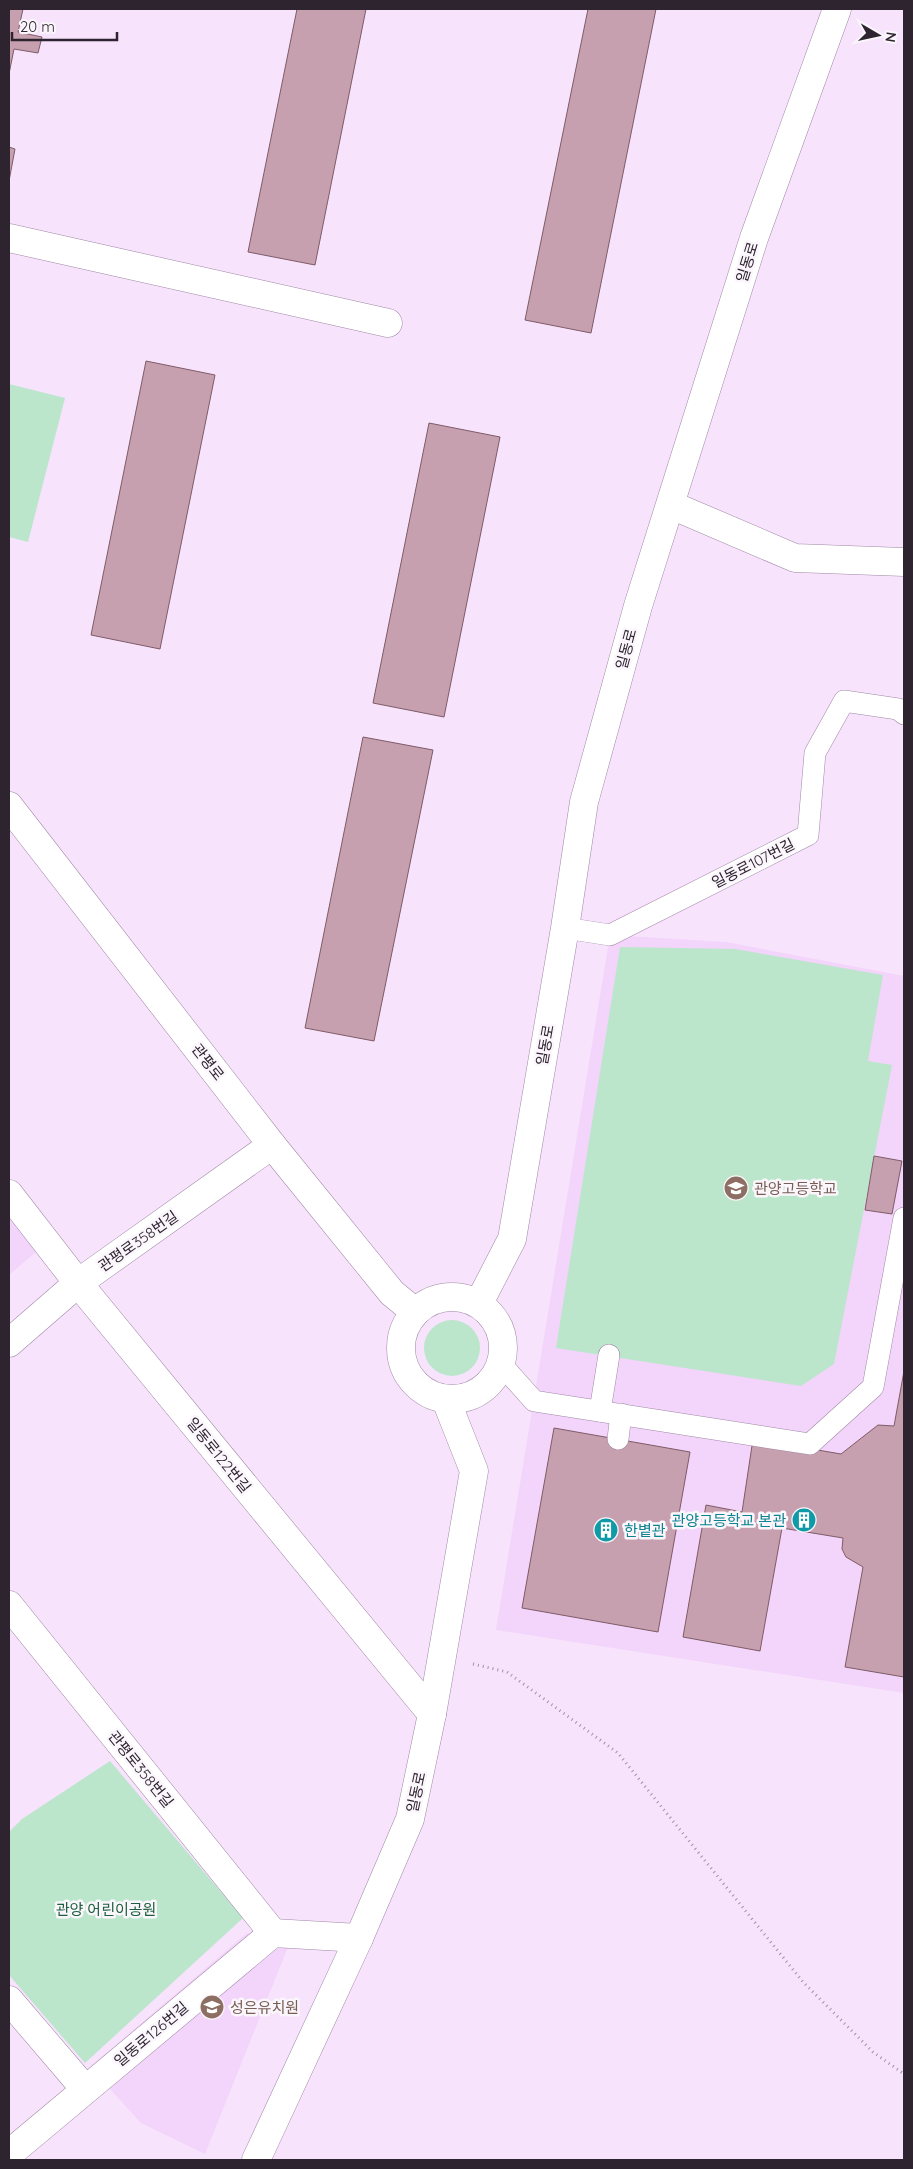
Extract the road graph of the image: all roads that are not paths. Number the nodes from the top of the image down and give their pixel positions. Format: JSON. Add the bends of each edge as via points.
{"nodes":[{"id":1,"x":837,"y":9,"type":"edge"},
{"id":2,"x":9,"y":238,"type":"edge"},
{"id":3,"x":388,"y":323,"type":"dead end"},
{"id":4,"x":671,"y":505,"type":"junction"},
{"id":5,"x":904,"y":562,"type":"edge"},
{"id":6,"x":904,"y":714,"type":"edge"},
{"id":7,"x":9,"y":806,"type":"edge"},
{"id":8,"x":565,"y":928,"type":"junction"},
{"id":9,"x":272,"y":1145,"type":"junction"},
{"id":10,"x":9,"y":1194,"type":"edge"},
{"id":11,"x":904,"y":1218,"type":"edge"},
{"id":12,"x":78,"y":1282,"type":"junction"},
{"id":13,"x":479,"y":1303,"type":"junction"},
{"id":14,"x":414,"y":1311,"type":"junction"},
{"id":15,"x":9,"y":1343,"type":"edge"},
{"id":16,"x":610,"y":1355,"type":"dead end"},
{"id":17,"x":501,"y":1364,"type":"junction"},
{"id":18,"x":446,"y":1400,"type":"junction"},
{"id":19,"x":600,"y":1411,"type":"junction"},
{"id":20,"x":621,"y":1414,"type":"junction"},
{"id":21,"x":618,"y":1439,"type":"dead end"},
{"id":22,"x":9,"y":1605,"type":"edge"},
{"id":23,"x":432,"y":1714,"type":"junction"},
{"id":24,"x":273,"y":1933,"type":"junction"},
{"id":25,"x":359,"y":1938,"type":"junction"},
{"id":26,"x":9,"y":2000,"type":"edge"},
{"id":27,"x":86,"y":2089,"type":"junction"},
{"id":28,"x":9,"y":2154,"type":"edge"},
{"id":29,"x":256,"y":2160,"type":"edge"}],
"edges":[{"from":1,"to":4,"type":"street","name":"일동로","via":[[754,238]]},
{"from":2,"to":3,"type":"street"},
{"from":4,"to":5,"type":"street","via":[[795,558]]},
{"from":4,"to":8,"type":"street","name":"일동로","via":[[638,606],[584,802]]},
{"from":6,"to":8,"type":"lane","name":"일동로107번길","via":[[898,710],[844,700],[815,753],[808,835],[610,935]]},
{"from":7,"to":9,"type":"street","name":"관평로"},
{"from":8,"to":13,"type":"street","name":"일동로","via":[[512,1238]]},
{"from":9,"to":12,"type":"street","name":"관평로358번길"},
{"from":9,"to":14,"type":"street","name":"관평로","via":[[392,1293]]},
{"from":10,"to":12,"type":"street","name":"일동로122번길"},
{"from":11,"to":20,"type":"lane","via":[[873,1387],[810,1444]]},
{"from":12,"to":15,"type":"street","name":"관평로358번길"},
{"from":12,"to":23,"type":"street","name":"일동로122번길"},
{"from":13,"to":14,"type":"street","via":[[457,1296],[434,1299]]},
{"from":13,"to":17,"type":"street","via":[[495,1319],[504,1341]]},
{"from":14,"to":18,"type":"street","via":[[402,1332],[400,1355],[408,1376],[424,1392]]},
{"from":16,"to":19,"type":"lane"},
{"from":17,"to":18,"type":"street","via":[[489,1384],[470,1397]]},
{"from":17,"to":19,"type":"lane","via":[[534,1401]]},
{"from":18,"to":23,"type":"street","name":"일동로","via":[[474,1471]]},
{"from":19,"to":20,"type":"lane"},
{"from":20,"to":21,"type":"lane"},
{"from":22,"to":24,"type":"street","name":"관평로358번길"},
{"from":23,"to":25,"type":"street","name":"일동로","via":[[410,1819]]},
{"from":24,"to":25,"type":"street"},
{"from":24,"to":27,"type":"street","name":"일동로126번길"},
{"from":25,"to":29,"type":"street","name":"일동로"},
{"from":26,"to":27,"type":"street"},
{"from":27,"to":28,"type":"street","name":"일동로126번길"}]}
